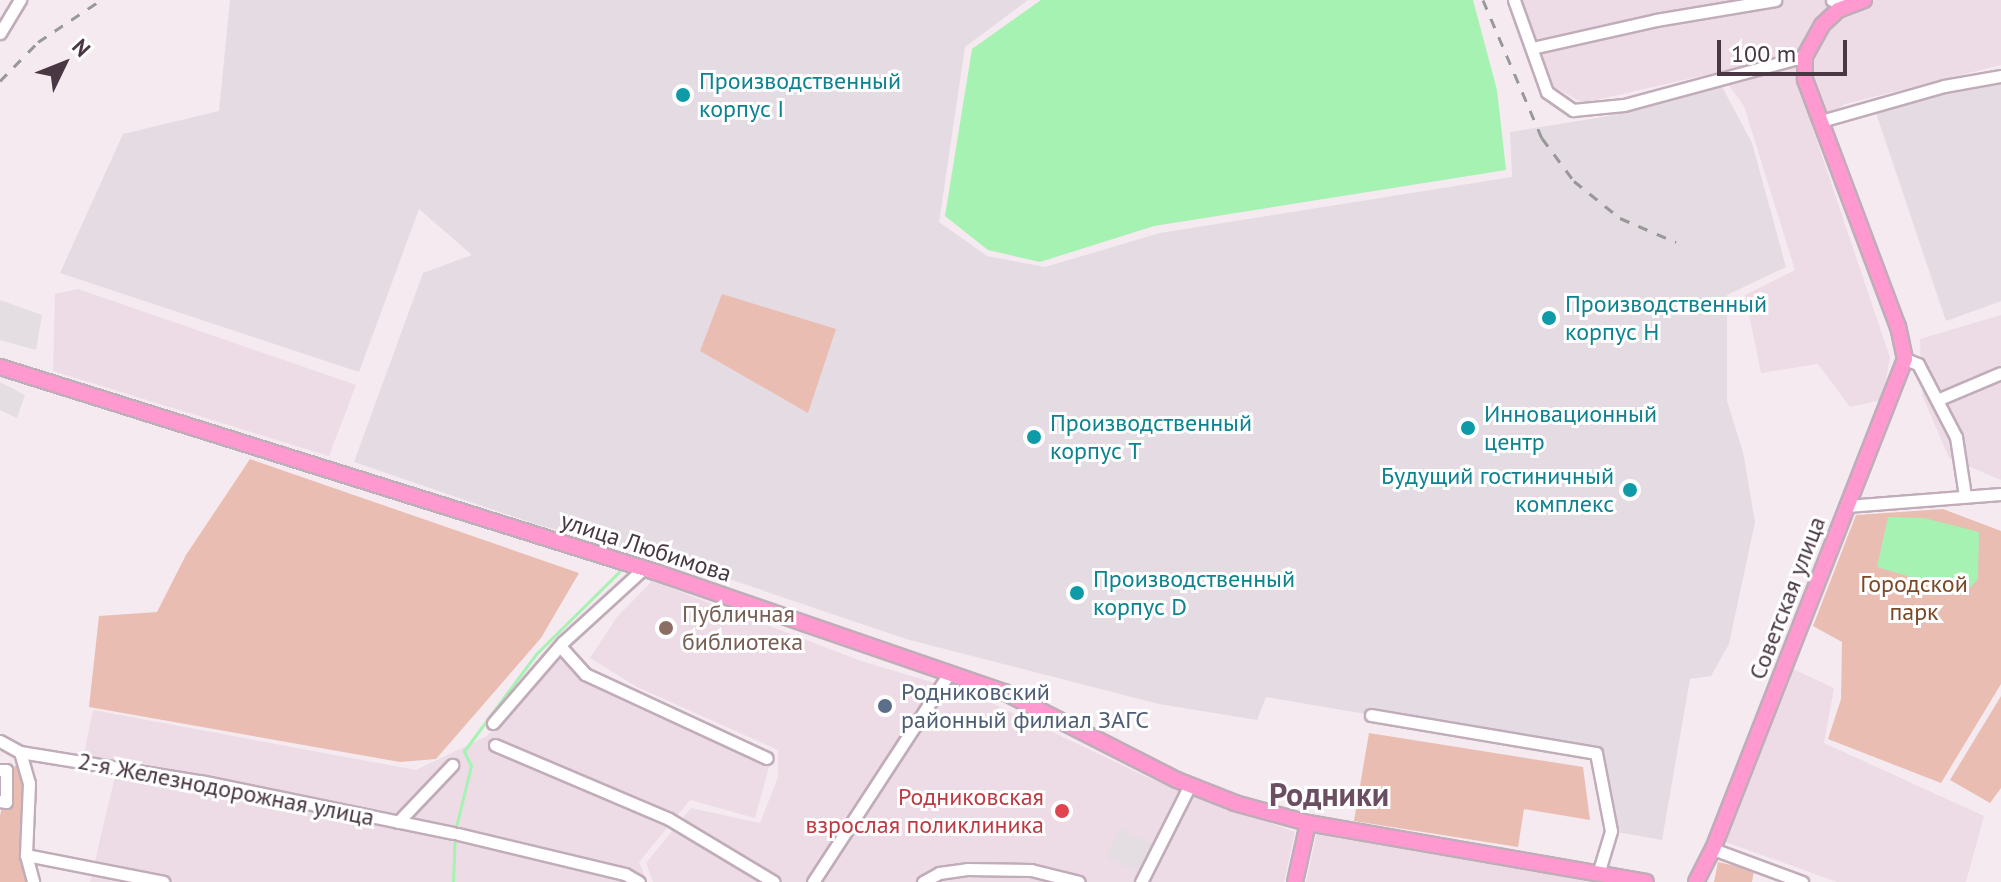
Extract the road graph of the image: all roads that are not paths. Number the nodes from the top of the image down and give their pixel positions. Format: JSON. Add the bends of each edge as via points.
{"nodes":[{"id":1,"x":20,"y":0,"type":"edge"},
{"id":2,"x":1514,"y":0,"type":"edge"},
{"id":3,"x":1775,"y":0,"type":"edge"},
{"id":4,"x":1832,"y":0,"type":"edge"},
{"id":5,"x":1857,"y":3,"type":"edge"},
{"id":6,"x":0,"y":33,"type":"edge"},
{"id":7,"x":1532,"y":48,"type":"junction"},
{"id":8,"x":1805,"y":56,"type":"junction"},
{"id":9,"x":2001,"y":76,"type":"edge"},
{"id":10,"x":1821,"y":121,"type":"junction"},
{"id":11,"x":1905,"y":359,"type":"junction"},
{"id":12,"x":0,"y":367,"type":"edge"},
{"id":13,"x":2001,"y":373,"type":"edge"},
{"id":14,"x":1937,"y":400,"type":"junction"},
{"id":15,"x":2001,"y":494,"type":"edge"},
{"id":16,"x":1965,"y":496,"type":"junction"},
{"id":17,"x":1847,"y":506,"type":"junction"},
{"id":18,"x":633,"y":566,"type":"junction"},
{"id":19,"x":560,"y":646,"type":"junction"},
{"id":20,"x":949,"y":673,"type":"junction"},
{"id":21,"x":1371,"y":715,"type":"dead end"},
{"id":22,"x":493,"y":723,"type":"dead end"},
{"id":23,"x":0,"y":741,"type":"edge"},
{"id":24,"x":495,"y":745,"type":"dead end"},
{"id":25,"x":20,"y":752,"type":"junction"},
{"id":26,"x":767,"y":758,"type":"dead end"},
{"id":27,"x":452,"y":765,"type":"dead end"},
{"id":28,"x":0,"y":770,"type":"edge"},
{"id":29,"x":1190,"y":785,"type":"junction"},
{"id":30,"x":0,"y":801,"type":"edge"},
{"id":31,"x":398,"y":822,"type":"junction"},
{"id":32,"x":1308,"y":823,"type":"junction"},
{"id":33,"x":1713,"y":849,"type":"junction"},
{"id":34,"x":26,"y":855,"type":"junction"},
{"id":35,"x":1598,"y":874,"type":"junction"},
{"id":36,"x":1770,"y":876,"type":"edge"},
{"id":37,"x":33,"y":882,"type":"edge"},
{"id":38,"x":163,"y":882,"type":"edge"},
{"id":39,"x":639,"y":882,"type":"edge"},
{"id":40,"x":774,"y":882,"type":"edge"},
{"id":41,"x":813,"y":882,"type":"edge"},
{"id":42,"x":923,"y":882,"type":"edge"},
{"id":43,"x":1079,"y":882,"type":"edge"},
{"id":44,"x":1141,"y":882,"type":"edge"},
{"id":45,"x":1295,"y":882,"type":"edge"},
{"id":46,"x":1646,"y":882,"type":"edge"},
{"id":47,"x":1696,"y":882,"type":"edge"},
{"id":48,"x":1802,"y":882,"type":"edge"}],
"edges":[{"from":1,"to":6,"type":"street"},
{"from":2,"to":7,"type":"street"},
{"from":3,"to":7,"type":"street"},
{"from":4,"to":5,"type":"street"},
{"from":5,"to":8,"type":"main road","via":[[1838,10],[1822,25]]},
{"from":7,"to":8,"type":"street","via":[[1547,92],[1573,110],[1624,105]]},
{"from":8,"to":10,"type":"main road","via":[[1805,79]]},
{"from":9,"to":10,"type":"street","via":[[1944,86]]},
{"from":10,"to":11,"type":"main road","via":[[1898,327]]},
{"from":11,"to":14,"type":"street","via":[[1918,364]]},
{"from":11,"to":17,"type":"main road","name":"Советская улица"},
{"from":12,"to":18,"type":"main road","name":"улица Любимова"},
{"from":13,"to":14,"type":"street"},
{"from":14,"to":16,"type":"street","via":[[1956,437]]},
{"from":15,"to":16,"type":"street"},
{"from":16,"to":17,"type":"street"},
{"from":17,"to":33,"type":"main road","name":"Советская улица"},
{"from":18,"to":19,"type":"street"},
{"from":18,"to":20,"type":"main road","name":"улица Любимова"},
{"from":19,"to":22,"type":"street"},
{"from":19,"to":26,"type":"street","via":[[585,674]]},
{"from":20,"to":29,"type":"main road","name":"улица Любимова","via":[[1004,692]]},
{"from":20,"to":41,"type":"street"},
{"from":21,"to":35,"type":"street","via":[[1596,753],[1611,831]]},
{"from":23,"to":25,"type":"street","name":"2-я Железнодорожная улица"},
{"from":24,"to":40,"type":"street","via":[[669,819]]},
{"from":25,"to":31,"type":"street","name":"2-я Железнодорожная улица","via":[[200,781]]},
{"from":25,"to":34,"type":"street","via":[[29,783]]},
{"from":27,"to":31,"type":"street"},
{"from":28,"to":30,"type":"street","via":[[6,770],[6,802]]},
{"from":29,"to":32,"type":"main road","name":"улица Любимова"},
{"from":29,"to":44,"type":"street"},
{"from":31,"to":39,"type":"street","name":"2-я Железнодорожная улица","via":[[625,874]]},
{"from":32,"to":35,"type":"main road"},
{"from":32,"to":45,"type":"main road"},
{"from":33,"to":36,"type":"street"},
{"from":33,"to":47,"type":"main road","name":"Советская улица"},
{"from":34,"to":37,"type":"street"},
{"from":34,"to":38,"type":"street"},
{"from":35,"to":46,"type":"main road"},
{"from":36,"to":48,"type":"street"},
{"from":42,"to":43,"type":"street","via":[[939,873],[967,869],[1031,870]]}]}
